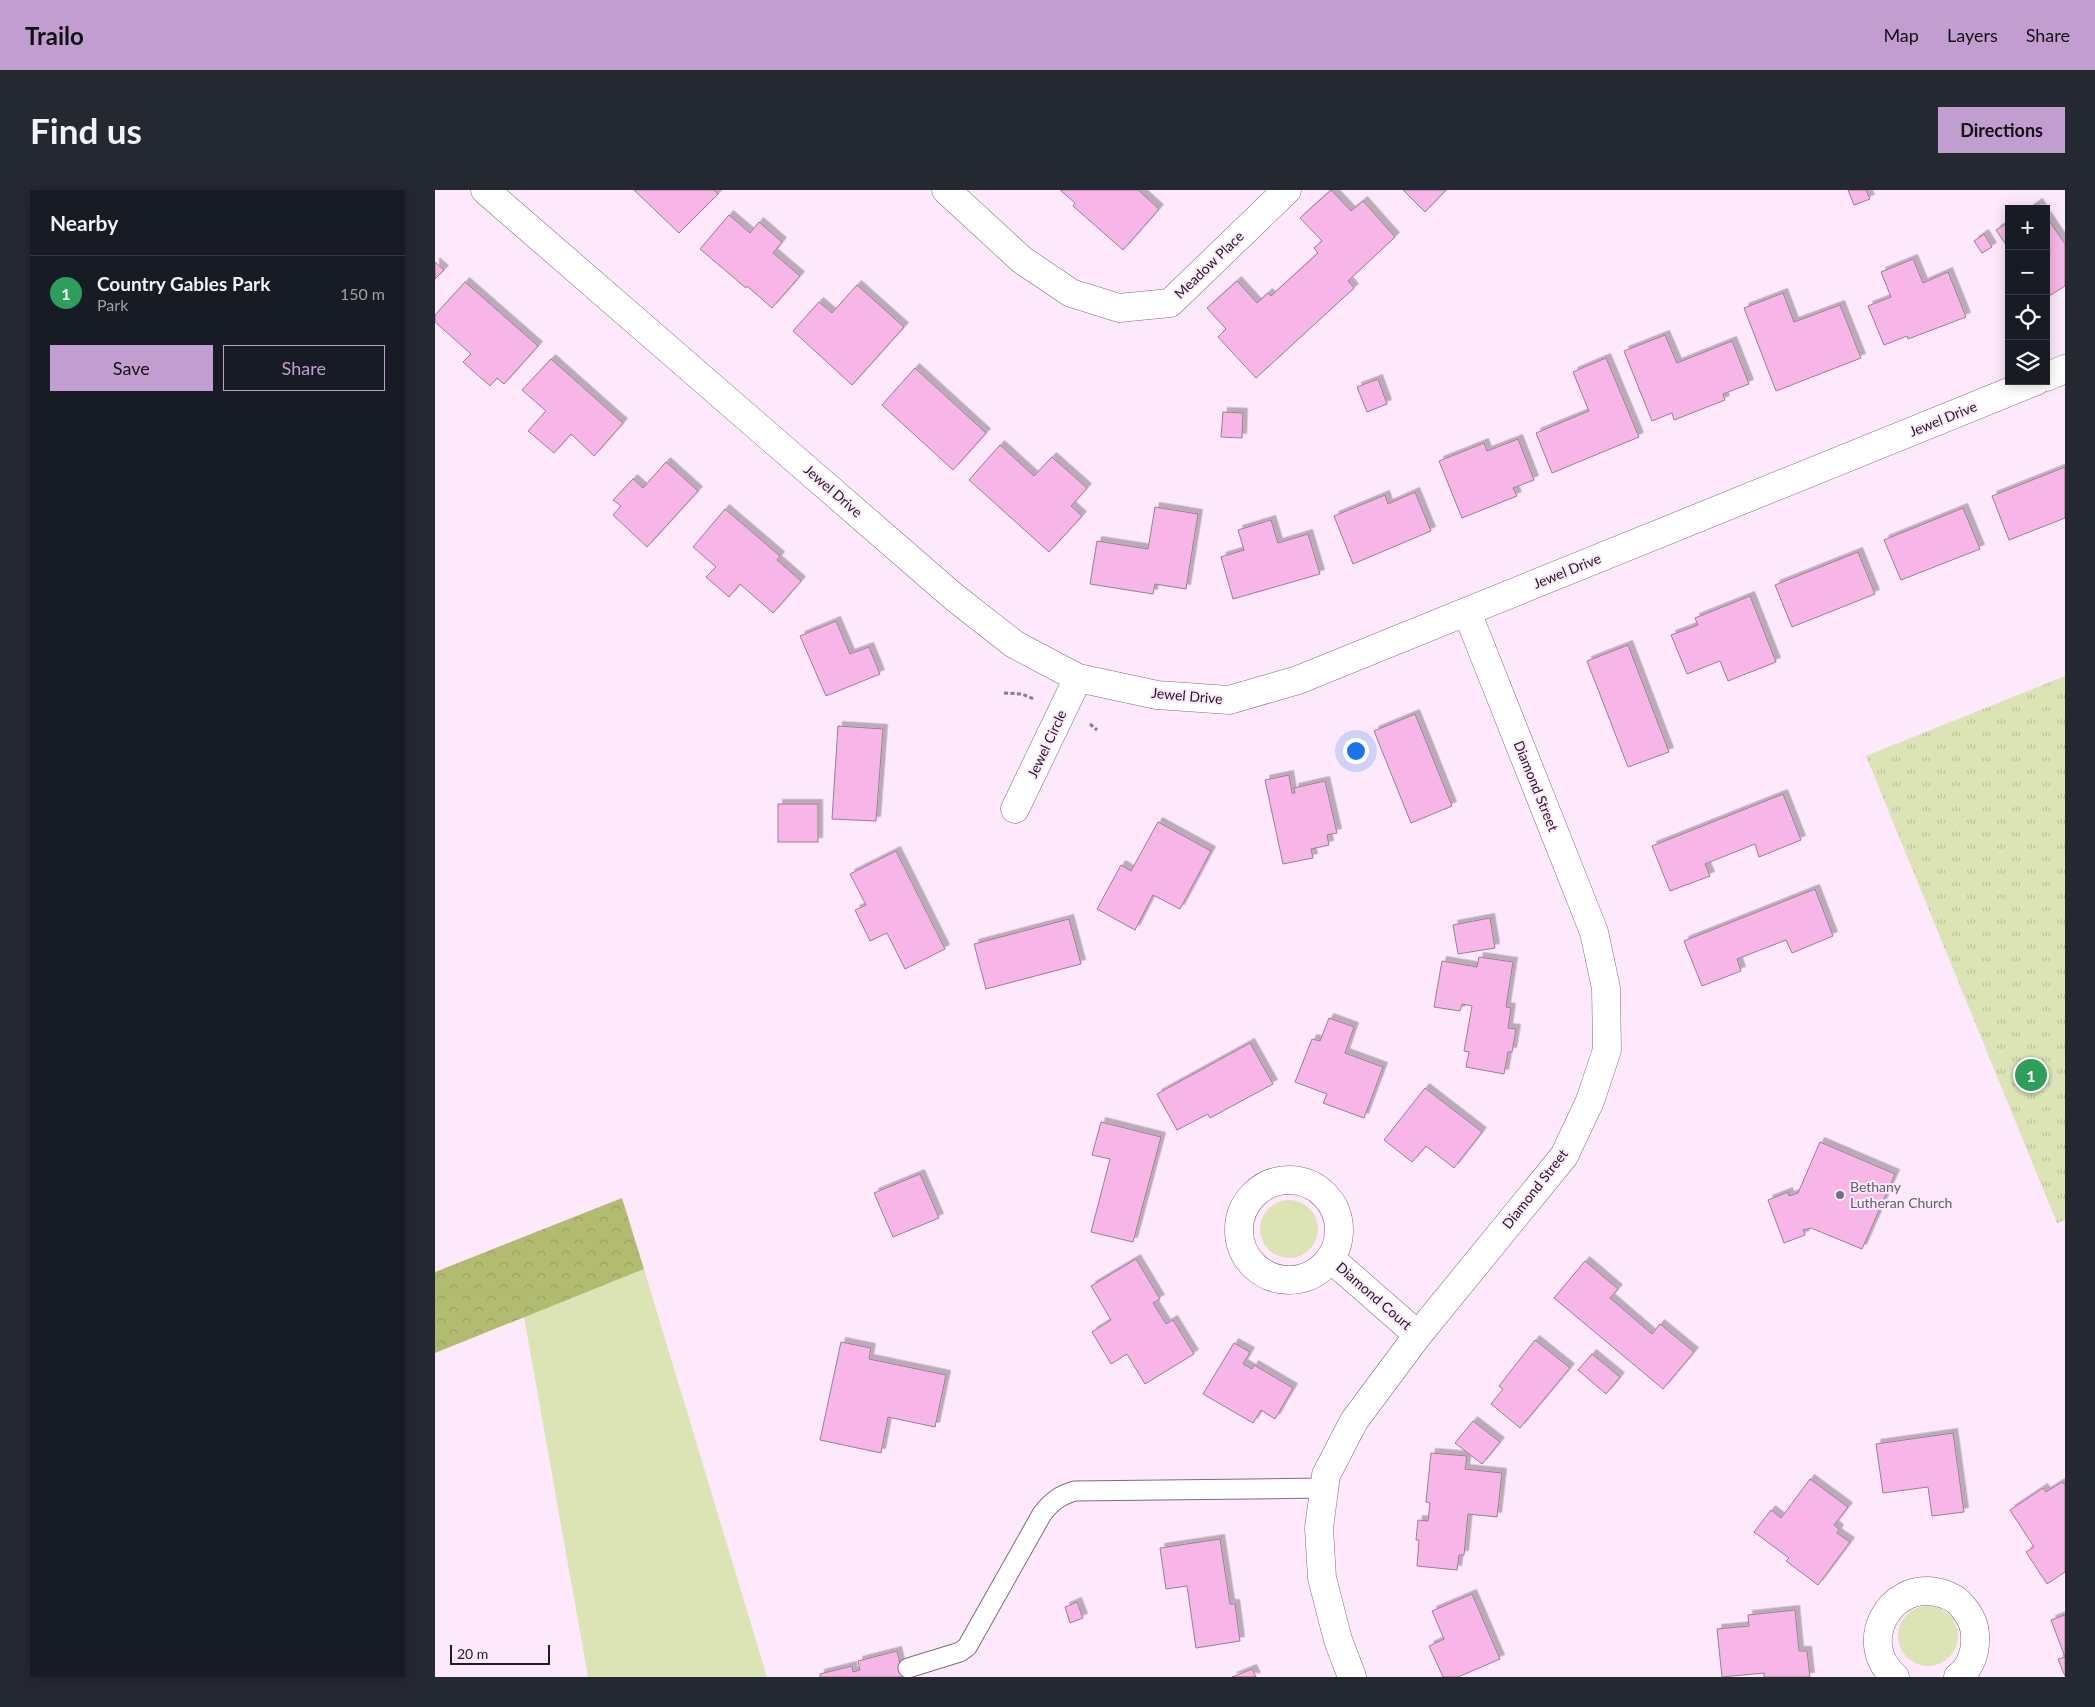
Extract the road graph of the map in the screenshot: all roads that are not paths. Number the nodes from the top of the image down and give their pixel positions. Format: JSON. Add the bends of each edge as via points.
{"nodes":[{"id":1,"x":485,"y":190,"type":"edge"},
{"id":2,"x":946,"y":190,"type":"edge"},
{"id":3,"x":1287,"y":190,"type":"edge"},
{"id":4,"x":2065,"y":369,"type":"edge"},
{"id":5,"x":2050,"y":375,"type":"edge"},
{"id":6,"x":2026,"y":385,"type":"edge"},
{"id":7,"x":1467,"y":612,"type":"junction"},
{"id":8,"x":1078,"y":678,"type":"junction"},
{"id":9,"x":1015,"y":810,"type":"dead end"},
{"id":10,"x":1330,"y":1258,"type":"dead end"},
{"id":11,"x":1418,"y":1334,"type":"junction"},
{"id":12,"x":1324,"y":1488,"type":"junction"},
{"id":13,"x":908,"y":1668,"type":"dead end"},
{"id":14,"x":1352,"y":1677,"type":"edge"},
{"id":15,"x":1895,"y":1677,"type":"edge"},
{"id":16,"x":1958,"y":1677,"type":"edge"}],
"edges":[{"from":1,"to":8,"type":"street","name":"Jewel Drive","via":[[954,596],[1013,644]]},
{"from":2,"to":3,"type":"street","name":"Meadow Place","via":[[1022,260],[1071,293],[1119,308],[1170,303]]},
{"from":4,"to":5,"type":"street"},
{"from":6,"to":7,"type":"street","name":"Jewel Drive"},
{"from":7,"to":8,"type":"street","name":"Jewel Drive","via":[[1298,680],[1229,700],[1157,695]]},
{"from":7,"to":11,"type":"street","name":"Diamond Street","via":[[1594,932],[1606,988],[1607,1050],[1590,1101],[1564,1156]]},
{"from":8,"to":9,"type":"street","name":"Jewel Circle"},
{"from":10,"to":11,"type":"street","name":"Diamond Court"},
{"from":11,"to":12,"type":"street","name":"Diamond Street","via":[[1354,1422],[1326,1475]]},
{"from":12,"to":13,"type":"lane","via":[[1080,1490],[1066,1493],[1042,1514],[967,1647]]},
{"from":12,"to":14,"type":"street","name":"Diamond Street","via":[[1319,1528],[1322,1578],[1338,1640]]},
{"from":15,"to":16,"type":"street","via":[[1881,1657],[1877,1642],[1879,1626],[1897,1600],[1912,1592],[1928,1590],[1945,1593],[1959,1601],[1970,1614],[1976,1646],[1971,1662]]}]}
